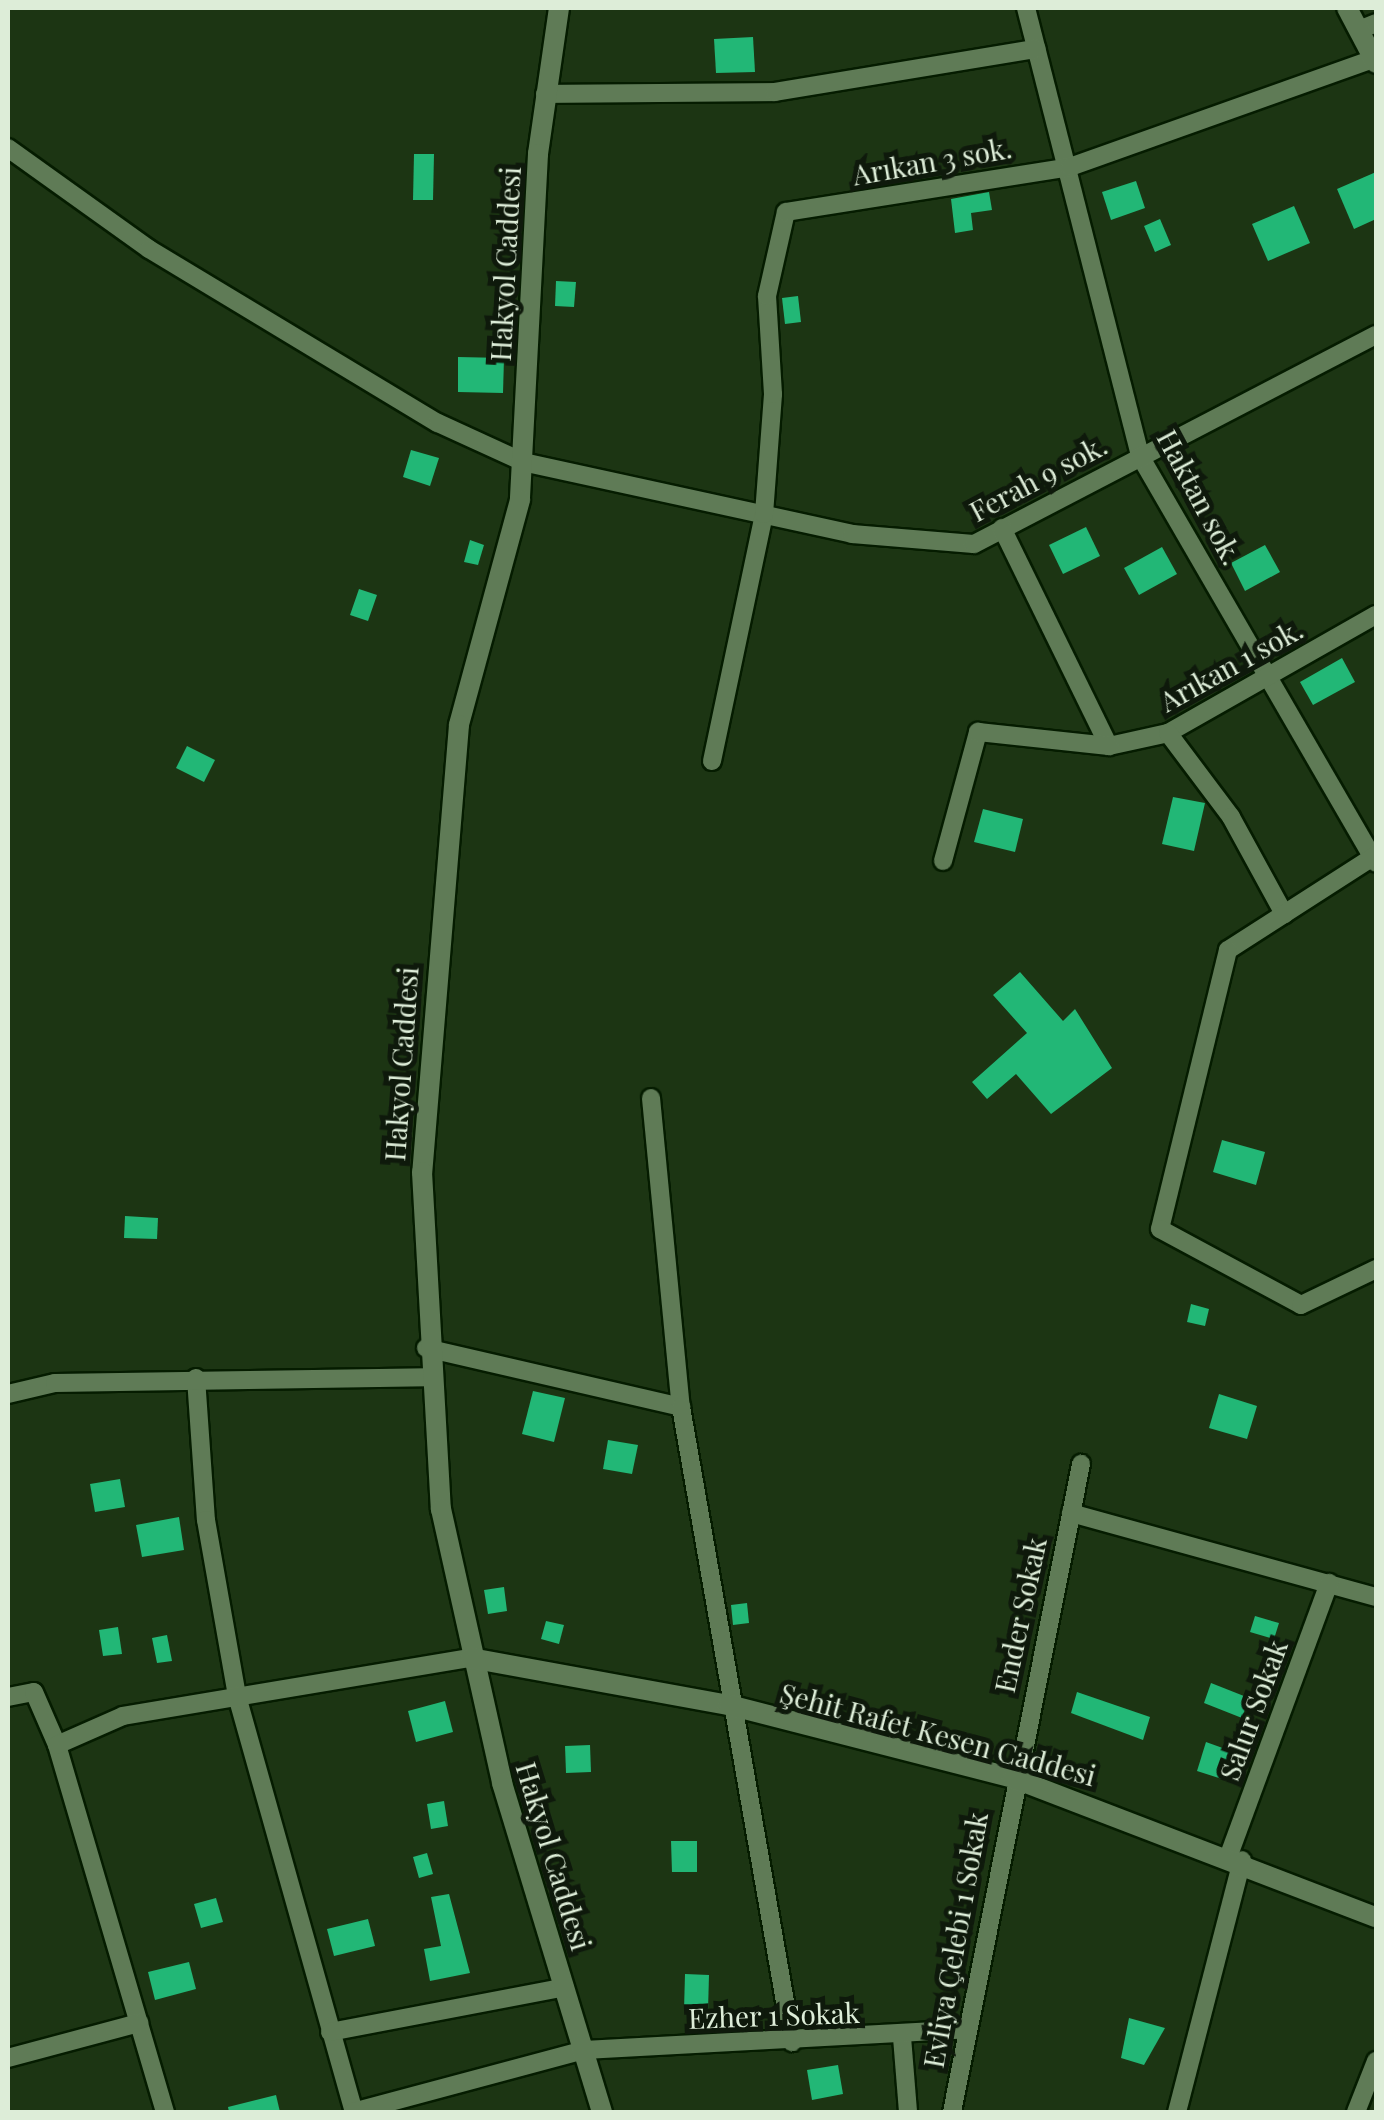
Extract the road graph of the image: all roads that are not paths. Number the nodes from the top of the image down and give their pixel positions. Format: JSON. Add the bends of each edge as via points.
{"nodes":[{"id":1,"x":559,"y":8,"type":"edge"},
{"id":2,"x":1026,"y":8,"type":"edge"},
{"id":3,"x":1347,"y":8,"type":"edge"},
{"id":4,"x":1368,"y":27,"type":"edge"},
{"id":5,"x":1036,"y":49,"type":"junction"},
{"id":6,"x":1375,"y":61,"type":"edge"},
{"id":7,"x":545,"y":94,"type":"junction"},
{"id":8,"x":8,"y":148,"type":"edge"},
{"id":9,"x":1070,"y":167,"type":"junction"},
{"id":10,"x":1376,"y":335,"type":"edge"},
{"id":11,"x":1140,"y":456,"type":"junction"},
{"id":12,"x":524,"y":462,"type":"junction"},
{"id":13,"x":764,"y":514,"type":"junction"},
{"id":14,"x":1002,"y":528,"type":"junction"},
{"id":15,"x":1376,"y":615,"type":"edge"},
{"id":16,"x":1269,"y":678,"type":"junction"},
{"id":17,"x":1168,"y":733,"type":"junction"},
{"id":18,"x":1109,"y":746,"type":"junction"},
{"id":19,"x":712,"y":760,"type":"dead end"},
{"id":20,"x":1375,"y":859,"type":"edge"},
{"id":21,"x":943,"y":860,"type":"dead end"},
{"id":22,"x":1284,"y":914,"type":"junction"},
{"id":23,"x":651,"y":1098,"type":"dead end"},
{"id":24,"x":1376,"y":1269,"type":"edge"},
{"id":25,"x":426,"y":1348,"type":"junction"},
{"id":26,"x":426,"y":1376,"type":"junction"},
{"id":27,"x":196,"y":1378,"type":"junction"},
{"id":28,"x":8,"y":1394,"type":"edge"},
{"id":29,"x":681,"y":1408,"type":"junction"},
{"id":30,"x":1082,"y":1464,"type":"dead end"},
{"id":31,"x":1071,"y":1513,"type":"junction"},
{"id":32,"x":1329,"y":1583,"type":"junction"},
{"id":33,"x":1376,"y":1597,"type":"edge"},
{"id":34,"x":470,"y":1658,"type":"junction"},
{"id":35,"x":237,"y":1696,"type":"junction"},
{"id":36,"x":8,"y":1697,"type":"edge"},
{"id":37,"x":729,"y":1705,"type":"junction"},
{"id":38,"x":57,"y":1745,"type":"junction"},
{"id":39,"x":1013,"y":1778,"type":"junction"},
{"id":40,"x":1236,"y":1858,"type":"junction"},
{"id":41,"x":1376,"y":1917,"type":"edge"},
{"id":42,"x":565,"y":1988,"type":"junction"},
{"id":43,"x":139,"y":2023,"type":"junction"},
{"id":44,"x":966,"y":2029,"type":"junction"},
{"id":45,"x":330,"y":2032,"type":"junction"},
{"id":46,"x":902,"y":2037,"type":"junction"},
{"id":47,"x":792,"y":2042,"type":"junction"},
{"id":48,"x":584,"y":2050,"type":"junction"},
{"id":49,"x":8,"y":2058,"type":"edge"},
{"id":50,"x":1376,"y":2061,"type":"edge"},
{"id":51,"x":165,"y":2112,"type":"edge"},
{"id":52,"x":353,"y":2112,"type":"edge"},
{"id":53,"x":602,"y":2112,"type":"edge"},
{"id":54,"x":908,"y":2112,"type":"edge"},
{"id":55,"x":952,"y":2112,"type":"edge"},
{"id":56,"x":1177,"y":2112,"type":"edge"},
{"id":57,"x":1356,"y":2112,"type":"edge"}],
"edges":[{"from":1,"to":7,"type":"street","name":"Hakyol Caddesi"},
{"from":2,"to":5,"type":"street","name":"Haktan sok."},
{"from":3,"to":4,"type":"street"},
{"from":4,"to":6,"type":"street"},
{"from":5,"to":7,"type":"street","via":[[775,92]]},
{"from":5,"to":9,"type":"street","name":"Haktan sok."},
{"from":6,"to":9,"type":"street","name":"Arıkan 3 sok."},
{"from":7,"to":12,"type":"street","name":"Hakyol Caddesi"},
{"from":8,"to":12,"type":"street","name":"Ferah 9 sok.","via":[[148,249],[438,423]]},
{"from":9,"to":11,"type":"street","name":"Haktan sok."},
{"from":9,"to":13,"type":"street","name":"Arıkan 3 sok.","via":[[786,212],[767,296],[772,394]]},
{"from":10,"to":11,"type":"street","name":"Ferah 9 sok."},
{"from":11,"to":14,"type":"street","name":"Ferah 9 sok."},
{"from":11,"to":16,"type":"street","name":"Haktan sok."},
{"from":12,"to":13,"type":"street","name":"Ferah 9 sok."},
{"from":12,"to":25,"type":"street","name":"Hakyol Caddesi","via":[[460,726],[424,1068]]},
{"from":13,"to":14,"type":"street","name":"Ferah 9 sok.","via":[[852,534],[974,544]]},
{"from":13,"to":19,"type":"street"},
{"from":14,"to":18,"type":"street"},
{"from":15,"to":16,"type":"street","name":"Arıkan 1 sok."},
{"from":16,"to":17,"type":"street","name":"Arıkan 1 sok."},
{"from":16,"to":20,"type":"street","name":"Haktan sok."},
{"from":17,"to":18,"type":"street","name":"Arıkan 1 sok."},
{"from":17,"to":22,"type":"street","via":[[1231,817]]},
{"from":18,"to":21,"type":"street","name":"Arıkan 1 sok.","via":[[974,734]]},
{"from":20,"to":22,"type":"street"},
{"from":22,"to":24,"type":"street","via":[[1228,950],[1160,1229],[1301,1305]]},
{"from":23,"to":29,"type":"street"},
{"from":25,"to":26,"type":"street","name":"Hakyol Caddesi"},
{"from":25,"to":29,"type":"street"},
{"from":26,"to":27,"type":"street"},
{"from":26,"to":34,"type":"street","name":"Hakyol Caddesi"},
{"from":27,"to":28,"type":"street","via":[[55,1383]]},
{"from":27,"to":35,"type":"street","via":[[206,1520]]},
{"from":29,"to":37,"type":"street"},
{"from":30,"to":31,"type":"street","name":"Ender Sokak"},
{"from":31,"to":32,"type":"street"},
{"from":31,"to":39,"type":"street","name":"Ender Sokak"},
{"from":32,"to":33,"type":"street"},
{"from":32,"to":40,"type":"street","name":"Salur Sokak"},
{"from":34,"to":35,"type":"street"},
{"from":34,"to":37,"type":"street","name":"Şehit Rafet Kesen Caddesi"},
{"from":34,"to":42,"type":"street","name":"Hakyol Caddesi"},
{"from":35,"to":38,"type":"street","via":[[123,1716]]},
{"from":35,"to":45,"type":"street"},
{"from":36,"to":38,"type":"street","via":[[34,1692]]},
{"from":37,"to":39,"type":"street","name":"Şehit Rafet Kesen Caddesi"},
{"from":37,"to":47,"type":"street"},
{"from":38,"to":43,"type":"street"},
{"from":39,"to":40,"type":"street","name":"Şehit Rafet Kesen Caddesi"},
{"from":39,"to":44,"type":"street","name":"Evliya Çelebi 1 Sokak"},
{"from":40,"to":41,"type":"street","name":"Şehit Rafet Kesen Caddesi"},
{"from":40,"to":56,"type":"street","name":"Salur Sokak"},
{"from":42,"to":45,"type":"street"},
{"from":42,"to":48,"type":"street","name":"Hakyol Caddesi"},
{"from":43,"to":49,"type":"street"},
{"from":43,"to":51,"type":"street"},
{"from":44,"to":46,"type":"street","name":"Ezher 1 Sokak"},
{"from":44,"to":55,"type":"street","name":"Evliya Çelebi 1 Sokak"},
{"from":45,"to":52,"type":"street"},
{"from":46,"to":47,"type":"street","name":"Ezher 1 Sokak"},
{"from":46,"to":54,"type":"street","name":"Evliya Çelebi 1 Sokak"},
{"from":47,"to":48,"type":"street","name":"Ezher 1 Sokak"},
{"from":48,"to":52,"type":"street","name":"Ezher 1 Sokak"},
{"from":48,"to":53,"type":"street","name":"Hakyol Caddesi"},
{"from":50,"to":57,"type":"street"}]}
